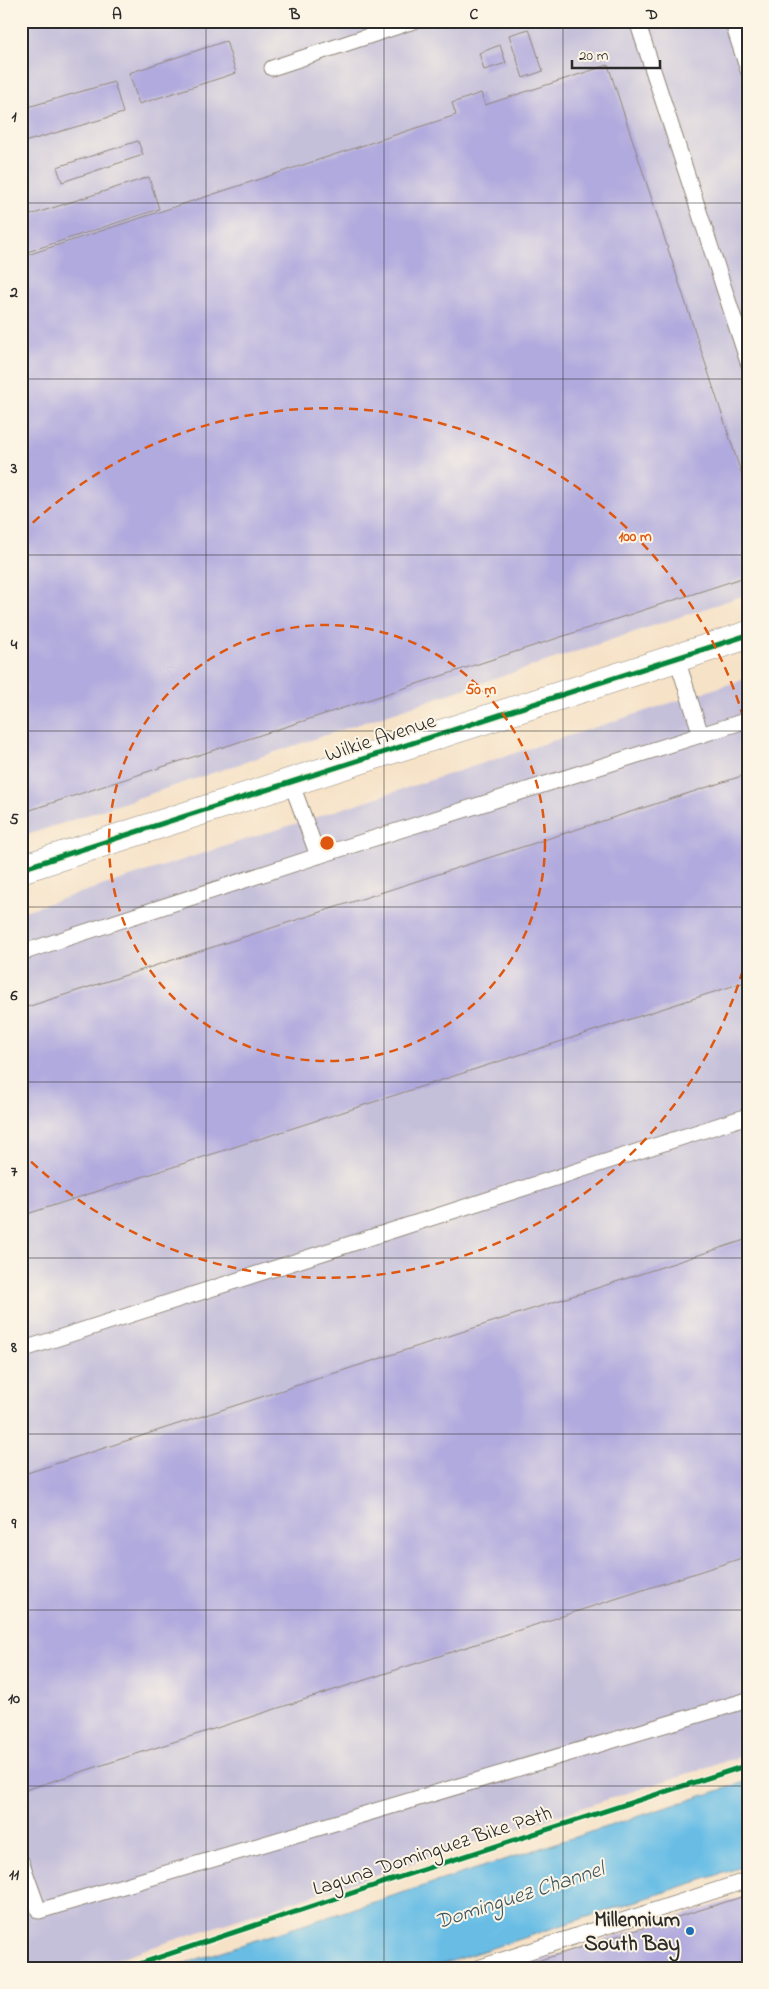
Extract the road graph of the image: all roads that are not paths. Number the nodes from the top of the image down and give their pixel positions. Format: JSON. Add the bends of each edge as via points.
{"nodes":[{"id":1,"x":414,"y":21,"type":"edge"},
{"id":2,"x":637,"y":21,"type":"edge"},
{"id":3,"x":732,"y":21,"type":"edge"},
{"id":4,"x":272,"y":68,"type":"dead end"},
{"id":5,"x":748,"y":70,"type":"edge"},
{"id":6,"x":748,"y":362,"type":"edge"},
{"id":7,"x":748,"y":635,"type":"edge"},
{"id":8,"x":677,"y":659,"type":"junction"},
{"id":9,"x":748,"y":720,"type":"edge"},
{"id":10,"x":701,"y":735,"type":"junction"},
{"id":11,"x":291,"y":782,"type":"junction"},
{"id":12,"x":318,"y":856,"type":"junction"},
{"id":13,"x":21,"y":869,"type":"edge"},
{"id":14,"x":21,"y":953,"type":"edge"},
{"id":15,"x":748,"y":1116,"type":"edge"},
{"id":16,"x":21,"y":1350,"type":"edge"},
{"id":17,"x":748,"y":1700,"type":"edge"},
{"id":18,"x":21,"y":1861,"type":"edge"},
{"id":19,"x":748,"y":1880,"type":"edge"},
{"id":20,"x":478,"y":1968,"type":"edge"}],
"edges":[{"from":1,"to":4,"type":"lane"},
{"from":2,"to":6,"type":"lane"},
{"from":3,"to":5,"type":"lane"},
{"from":7,"to":8,"type":"street","name":"Wilkie Avenue"},
{"from":8,"to":10,"type":"lane"},
{"from":8,"to":11,"type":"street","name":"Wilkie Avenue"},
{"from":9,"to":10,"type":"lane"},
{"from":10,"to":12,"type":"lane"},
{"from":11,"to":12,"type":"lane"},
{"from":11,"to":13,"type":"street","name":"Wilkie Avenue"},
{"from":12,"to":14,"type":"lane"},
{"from":15,"to":16,"type":"lane"},
{"from":17,"to":18,"type":"lane","via":[[39,1911]]},
{"from":19,"to":20,"type":"lane"}]}
